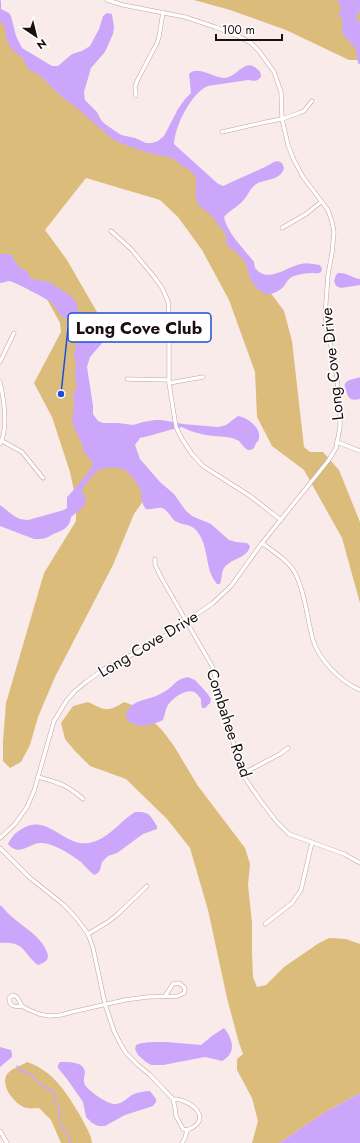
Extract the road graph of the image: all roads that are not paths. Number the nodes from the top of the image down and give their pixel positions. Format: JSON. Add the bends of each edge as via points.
{"nodes":[{"id":1,"x":107,"y":0,"type":"edge"},
{"id":2,"x":163,"y":12,"type":"junction"},
{"id":3,"x":136,"y":96,"type":"dead end"},
{"id":4,"x":312,"y":101,"type":"dead end"},
{"id":5,"x":282,"y":119,"type":"junction"},
{"id":6,"x":222,"y":132,"type":"dead end"},
{"id":7,"x":321,"y":202,"type":"junction"},
{"id":8,"x":282,"y":228,"type":"dead end"},
{"id":9,"x":111,"y":232,"type":"dead end"},
{"id":10,"x":14,"y":333,"type":"dead end"},
{"id":11,"x":0,"y":362,"type":"edge"},
{"id":12,"x":203,"y":377,"type":"dead end"},
{"id":13,"x":126,"y":379,"type":"dead end"},
{"id":14,"x":0,"y":382,"type":"edge"},
{"id":15,"x":169,"y":382,"type":"junction"},
{"id":16,"x":2,"y":411,"type":"edge"},
{"id":17,"x":338,"y":442,"type":"junction"},
{"id":18,"x":1,"y":443,"type":"edge"},
{"id":19,"x":360,"y":451,"type":"edge"},
{"id":20,"x":42,"y":478,"type":"dead end"},
{"id":21,"x":281,"y":520,"type":"junction"},
{"id":22,"x":262,"y":543,"type":"junction"},
{"id":23,"x":154,"y":559,"type":"dead end"},
{"id":24,"x":187,"y":622,"type":"junction"},
{"id":25,"x":360,"y":690,"type":"edge"},
{"id":26,"x":288,"y":748,"type":"dead end"},
{"id":27,"x":242,"y":774,"type":"junction"},
{"id":28,"x":38,"y":776,"type":"junction"},
{"id":29,"x":83,"y":798,"type":"dead end"},
{"id":30,"x":0,"y":838,"type":"edge"},
{"id":31,"x":312,"y":842,"type":"junction"},
{"id":32,"x":0,"y":848,"type":"edge"},
{"id":33,"x":360,"y":863,"type":"edge"},
{"id":34,"x":147,"y":886,"type":"dead end"},
{"id":35,"x":265,"y":924,"type":"dead end"},
{"id":36,"x":88,"y":934,"type":"junction"},
{"id":37,"x":165,"y":996,"type":"junction"},
{"id":38,"x":106,"y":1004,"type":"junction"},
{"id":39,"x":22,"y":1006,"type":"dead end"},
{"id":40,"x":173,"y":1099,"type":"junction"},
{"id":41,"x":187,"y":1130,"type":"junction"},
{"id":42,"x":0,"y":1132,"type":"edge"},
{"id":43,"x":7,"y":1143,"type":"edge"},
{"id":44,"x":182,"y":1143,"type":"edge"}],
"edges":[{"from":1,"to":2,"type":"street","name":"Long Cove Drive"},
{"from":2,"to":3,"type":"street","via":[[159,37],[137,81]]},
{"from":2,"to":5,"type":"street","name":"Long Cove Drive","via":[[215,27],[251,43],[274,72],[281,92]]},
{"from":4,"to":5,"type":"street","via":[[304,111]]},
{"from":5,"to":6,"type":"street"},
{"from":5,"to":7,"type":"street","name":"Long Cove Drive","via":[[293,158],[302,177]]},
{"from":7,"to":8,"type":"street"},
{"from":7,"to":17,"type":"street","name":"Long Cove Drive","via":[[328,210],[334,232],[325,316],[340,412]]},
{"from":9,"to":15,"type":"street","via":[[131,249],[155,278],[168,301]]},
{"from":10,"to":11,"type":"street"},
{"from":12,"to":15,"type":"street"},
{"from":13,"to":15,"type":"street"},
{"from":14,"to":16,"type":"street"},
{"from":15,"to":21,"type":"street","via":[[176,427],[192,454],[203,466],[250,496]]},
{"from":16,"to":18,"type":"street","via":[[5,423]]},
{"from":17,"to":19,"type":"street"},
{"from":17,"to":21,"type":"street","name":"Long Cove Drive","via":[[328,461]]},
{"from":18,"to":20,"type":"street","via":[[22,452]]},
{"from":21,"to":22,"type":"street","name":"Long Cove Drive"},
{"from":22,"to":24,"type":"street","name":"Long Cove Drive","via":[[231,586],[213,604]]},
{"from":22,"to":25,"type":"street","via":[[286,562],[297,575],[304,595],[313,641],[324,661],[340,678]]},
{"from":23,"to":24,"type":"street","name":"Combahee Road","via":[[162,580]]},
{"from":24,"to":27,"type":"street","name":"Combahee Road","via":[[212,666]]},
{"from":24,"to":28,"type":"street","name":"Long Cove Drive","via":[[153,644],[104,669],[75,691],[54,721]]},
{"from":26,"to":27,"type":"street"},
{"from":27,"to":31,"type":"street","name":"Combahee Road","via":[[276,821],[289,834]]},
{"from":28,"to":29,"type":"street","via":[[62,784]]},
{"from":28,"to":30,"type":"street","name":"Long Cove Drive","via":[[27,807],[15,824]]},
{"from":31,"to":33,"type":"street","name":"Combahee Road"},
{"from":31,"to":35,"type":"street","via":[[301,890],[292,903]]},
{"from":32,"to":36,"type":"street","via":[[29,877],[64,905]]},
{"from":34,"to":36,"type":"street","via":[[118,914]]},
{"from":36,"to":38,"type":"street"},
{"from":37,"to":37,"type":"street","via":[[182,995],[184,987],[179,983],[173,984]]},
{"from":37,"to":38,"type":"street"},
{"from":38,"to":39,"type":"street","via":[[49,1016]]},
{"from":38,"to":40,"type":"street","via":[[114,1031],[126,1053]]},
{"from":40,"to":41,"type":"street","via":[[178,1122]]},
{"from":40,"to":41,"type":"street","via":[[193,1106],[200,1116],[197,1126]]},
{"from":41,"to":44,"type":"street"},
{"from":42,"to":43,"type":"street"}]}
